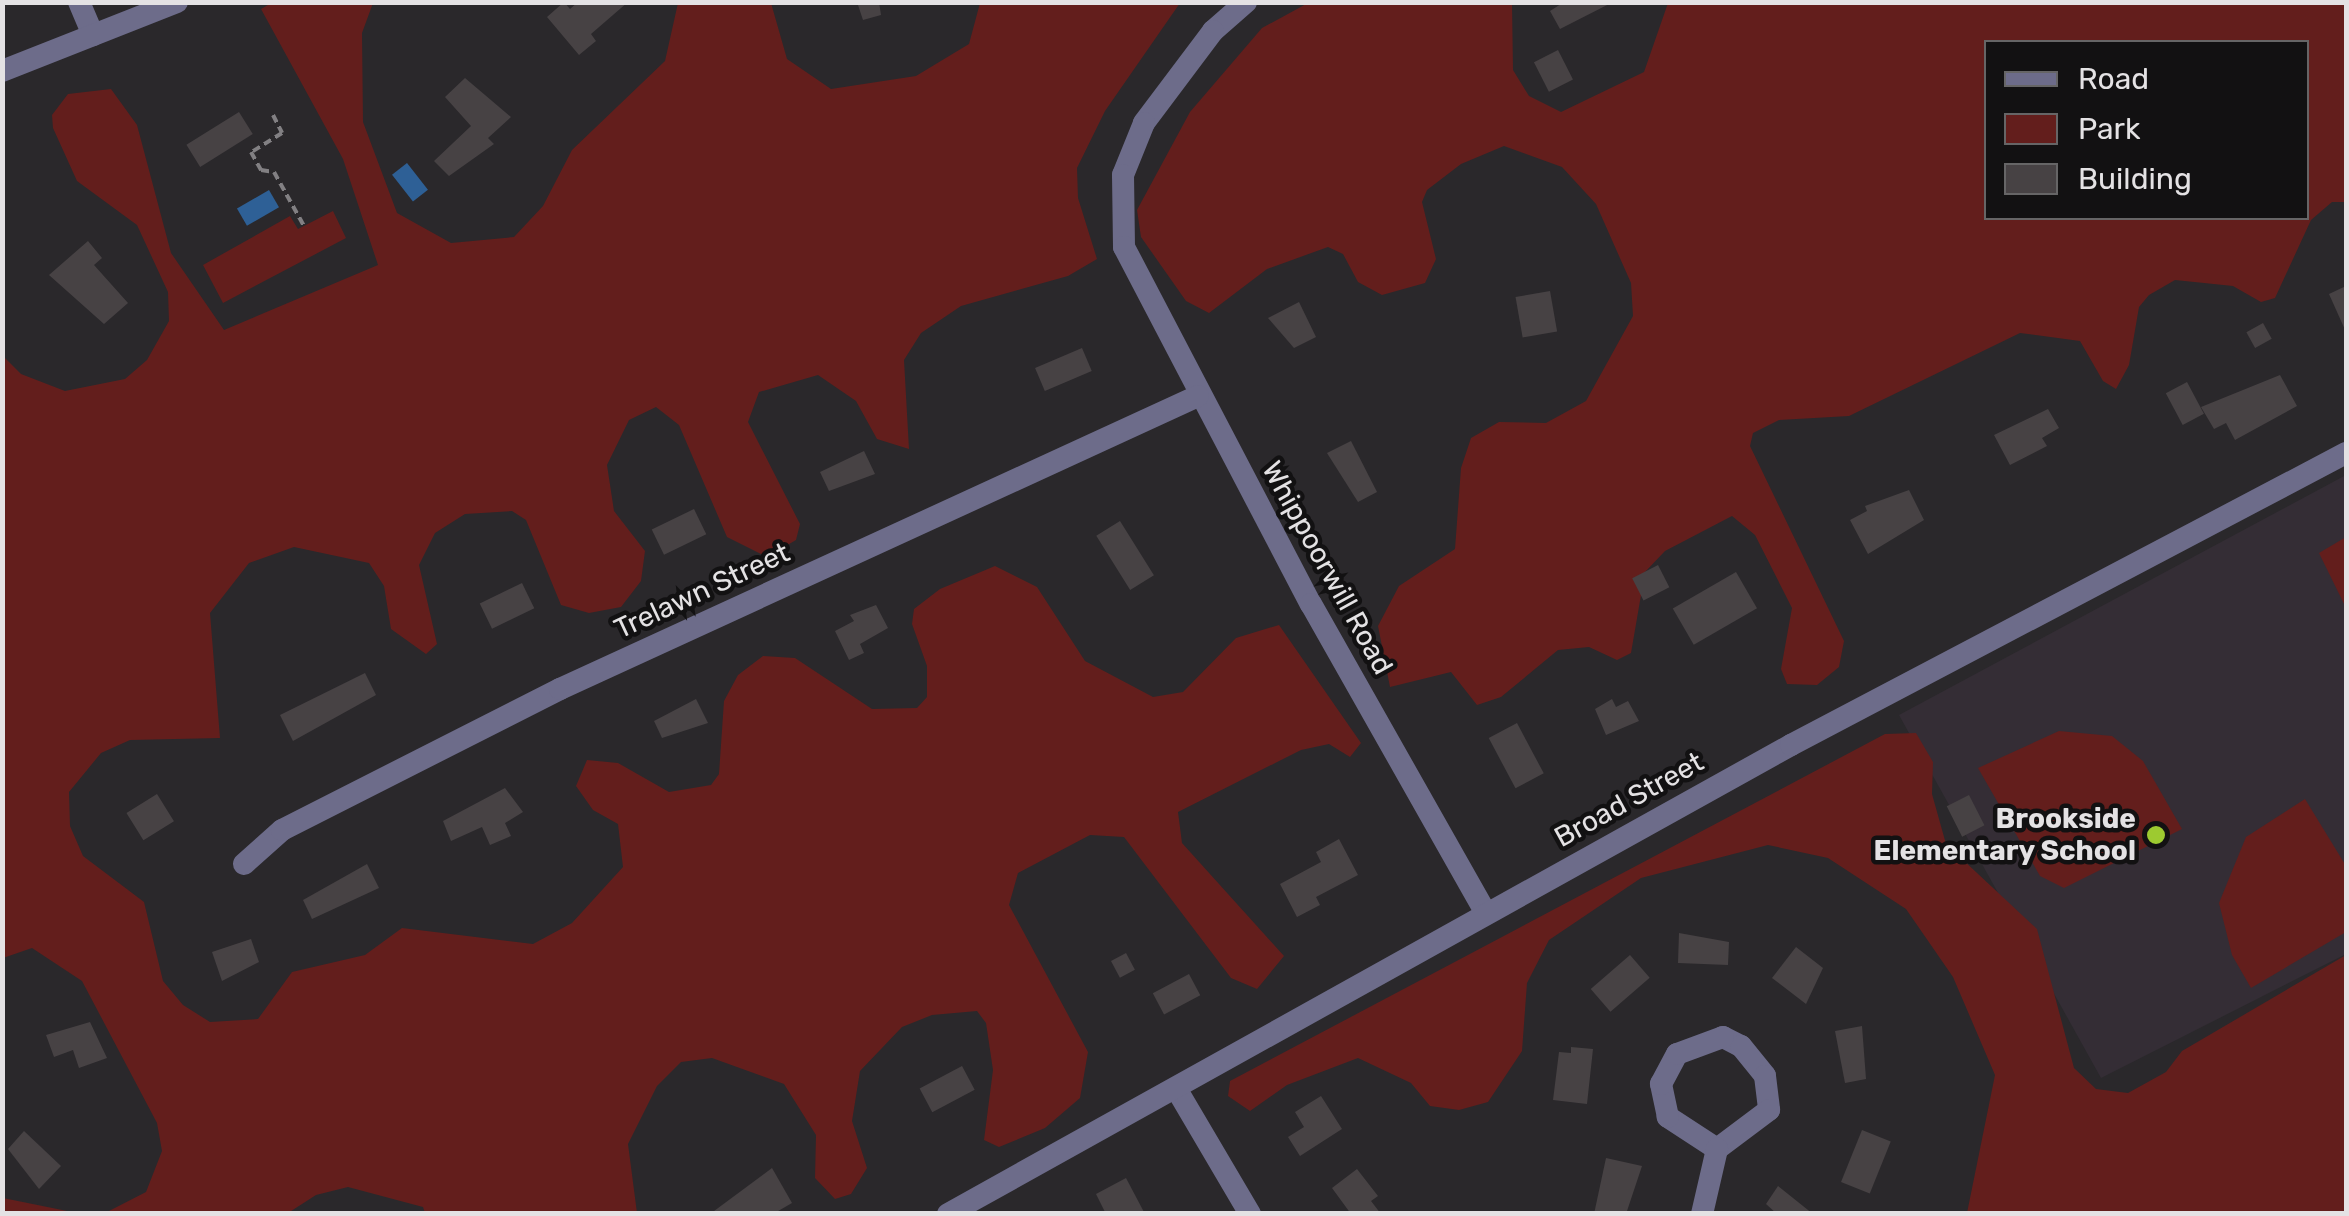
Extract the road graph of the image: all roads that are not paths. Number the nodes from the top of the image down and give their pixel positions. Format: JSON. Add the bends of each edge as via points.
{"nodes":[{"id":1,"x":79,"y":2,"type":"edge"},
{"id":2,"x":177,"y":2,"type":"edge"},
{"id":3,"x":1246,"y":2,"type":"edge"},
{"id":4,"x":93,"y":36,"type":"junction"},
{"id":5,"x":2,"y":71,"type":"edge"},
{"id":6,"x":1198,"y":396,"type":"junction"},
{"id":7,"x":2346,"y":453,"type":"edge"},
{"id":8,"x":244,"y":864,"type":"dead end"},
{"id":9,"x":1486,"y":913,"type":"junction"},
{"id":10,"x":1176,"y":1090,"type":"junction"},
{"id":11,"x":1717,"y":1149,"type":"junction"},
{"id":12,"x":948,"y":1214,"type":"edge"},
{"id":13,"x":1250,"y":1214,"type":"edge"},
{"id":14,"x":1702,"y":1214,"type":"edge"}],
"edges":[{"from":1,"to":4,"type":"street"},
{"from":2,"to":4,"type":"street"},
{"from":3,"to":6,"type":"street","name":"Whippoorwill Road","via":[[1213,31],[1144,123],[1123,176],[1124,247]]},
{"from":4,"to":5,"type":"street"},
{"from":6,"to":8,"type":"street","name":"Trelawn Street","via":[[560,688],[282,830]]},
{"from":6,"to":9,"type":"street","name":"Whippoorwill Road"},
{"from":7,"to":9,"type":"street","name":"Broad Street"},
{"from":9,"to":10,"type":"street","name":"Broad Street"},
{"from":10,"to":12,"type":"street","name":"Broad Street"},
{"from":10,"to":13,"type":"street"},
{"from":11,"to":11,"type":"street","via":[[1770,1110],[1765,1076],[1741,1046],[1723,1037],[1677,1054],[1661,1084],[1668,1117]]},
{"from":11,"to":14,"type":"street"}]}
